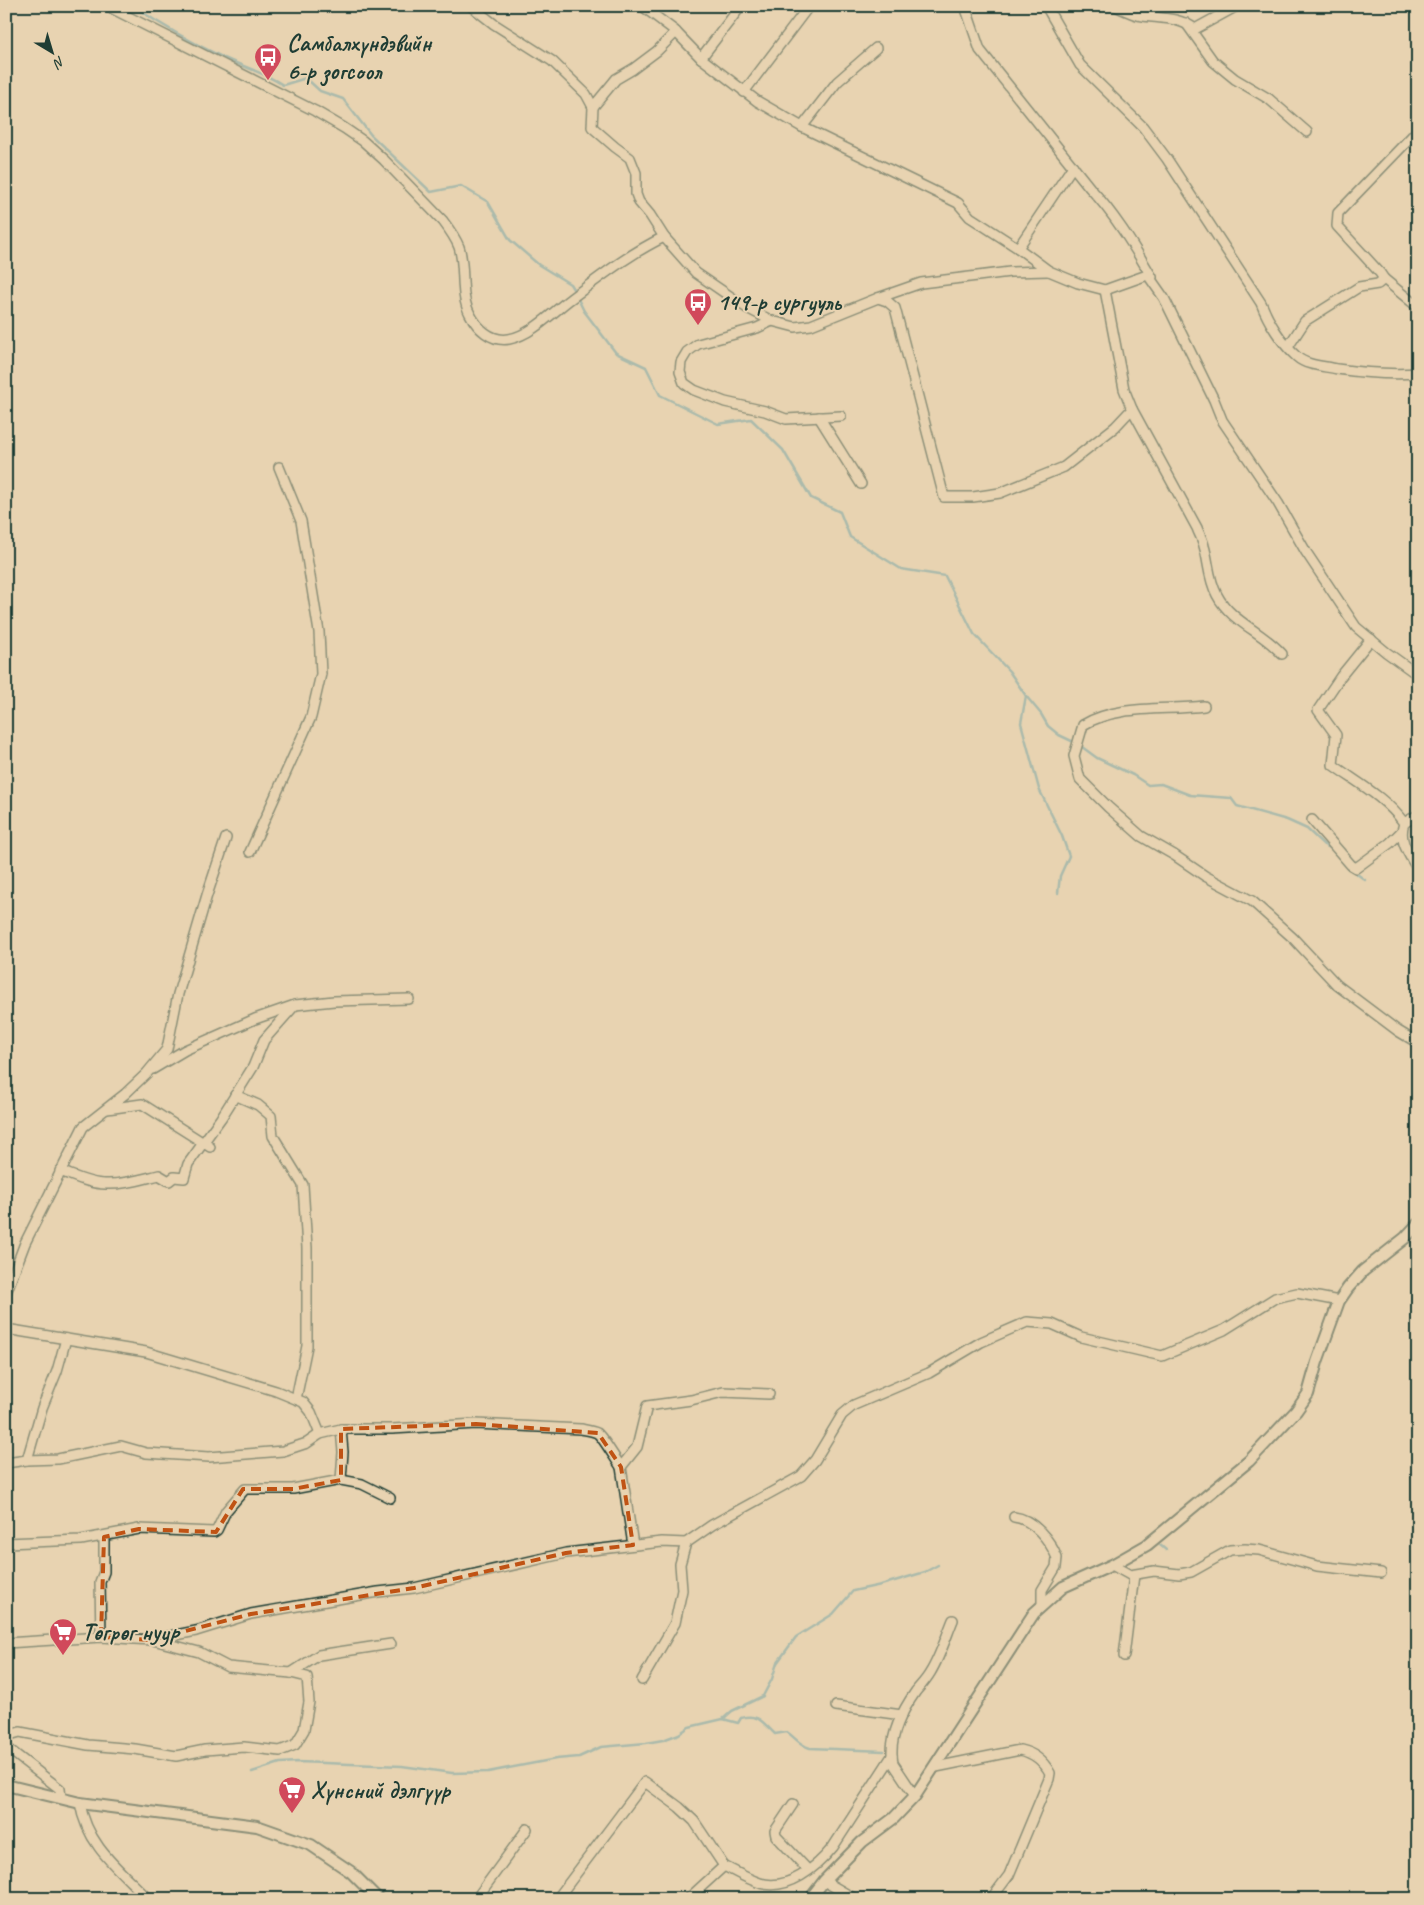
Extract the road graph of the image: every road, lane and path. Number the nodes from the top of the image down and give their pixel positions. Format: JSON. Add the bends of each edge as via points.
{"nodes":[{"id":1,"x":106,"y":6,"type":"edge"},
{"id":2,"x":470,"y":6,"type":"edge"},
{"id":3,"x":642,"y":6,"type":"edge"},
{"id":4,"x":741,"y":6,"type":"edge"},
{"id":5,"x":809,"y":6,"type":"edge"},
{"id":6,"x":958,"y":6,"type":"edge"},
{"id":7,"x":1046,"y":6,"type":"edge"},
{"id":8,"x":1114,"y":6,"type":"edge"},
{"id":9,"x":1237,"y":6,"type":"edge"},
{"id":10,"x":967,"y":10,"type":"edge"},
{"id":11,"x":1186,"y":22,"type":"junction"},
{"id":12,"x":676,"y":32,"type":"junction"},
{"id":13,"x":876,"y":48,"type":"dead end"},
{"id":14,"x":701,"y":58,"type":"junction"},
{"id":15,"x":744,"y":92,"type":"junction"},
{"id":16,"x":593,"y":107,"type":"junction"},
{"id":17,"x":802,"y":127,"type":"junction"},
{"id":18,"x":1418,"y":130,"type":"edge"},
{"id":19,"x":1307,"y":132,"type":"dead end"},
{"id":20,"x":1073,"y":166,"type":"junction"},
{"id":21,"x":664,"y":237,"type":"junction"},
{"id":22,"x":1018,"y":248,"type":"junction"},
{"id":23,"x":1049,"y":270,"type":"junction"},
{"id":24,"x":1150,"y":274,"type":"junction"},
{"id":25,"x":1384,"y":279,"type":"junction"},
{"id":26,"x":1105,"y":290,"type":"junction"},
{"id":27,"x":878,"y":298,"type":"junction"},
{"id":28,"x":1418,"y":307,"type":"edge"},
{"id":29,"x":772,"y":321,"type":"junction"},
{"id":30,"x":1288,"y":347,"type":"junction"},
{"id":31,"x":1418,"y":373,"type":"edge"},
{"id":32,"x":1132,"y":409,"type":"junction"},
{"id":33,"x":841,"y":416,"type":"dead end"},
{"id":34,"x":819,"y":417,"type":"junction"},
{"id":35,"x":278,"y":467,"type":"dead end"},
{"id":36,"x":861,"y":484,"type":"dead end"},
{"id":37,"x":1371,"y":639,"type":"junction"},
{"id":38,"x":1282,"y":654,"type":"dead end"},
{"id":39,"x":1418,"y":675,"type":"edge"},
{"id":40,"x":1204,"y":706,"type":"dead end"},
{"id":41,"x":1418,"y":815,"type":"edge"},
{"id":42,"x":1312,"y":820,"type":"dead end"},
{"id":43,"x":1403,"y":827,"type":"junction"},
{"id":44,"x":226,"y":838,"type":"dead end"},
{"id":45,"x":250,"y":852,"type":"dead end"},
{"id":46,"x":1418,"y":870,"type":"edge"},
{"id":47,"x":409,"y":999,"type":"dead end"},
{"id":48,"x":295,"y":1005,"type":"junction"},
{"id":49,"x":1418,"y":1043,"type":"edge"},
{"id":50,"x":147,"y":1073,"type":"junction"},
{"id":51,"x":235,"y":1095,"type":"junction"},
{"id":52,"x":106,"y":1109,"type":"junction"},
{"id":53,"x":206,"y":1145,"type":"junction"},
{"id":54,"x":60,"y":1171,"type":"junction"},
{"id":55,"x":1418,"y":1224,"type":"edge"},
{"id":56,"x":6,"y":1293,"type":"edge"},
{"id":57,"x":1339,"y":1301,"type":"junction"},
{"id":58,"x":6,"y":1329,"type":"edge"},
{"id":59,"x":66,"y":1339,"type":"junction"},
{"id":60,"x":769,"y":1394,"type":"dead end"},
{"id":61,"x":296,"y":1399,"type":"junction"},
{"id":62,"x":341,"y":1429,"type":"junction"},
{"id":63,"x":320,"y":1434,"type":"junction"},
{"id":64,"x":26,"y":1460,"type":"junction"},
{"id":65,"x":6,"y":1463,"type":"edge"},
{"id":66,"x":621,"y":1467,"type":"junction"},
{"id":67,"x":341,"y":1480,"type":"junction"},
{"id":68,"x":390,"y":1498,"type":"dead end"},
{"id":69,"x":1014,"y":1516,"type":"dead end"},
{"id":70,"x":104,"y":1537,"type":"junction"},
{"id":71,"x":686,"y":1542,"type":"junction"},
{"id":72,"x":6,"y":1543,"type":"edge"},
{"id":73,"x":633,"y":1545,"type":"junction"},
{"id":74,"x":1112,"y":1565,"type":"junction"},
{"id":75,"x":1381,"y":1572,"type":"dead end"},
{"id":76,"x":1134,"y":1575,"type":"junction"},
{"id":77,"x":1042,"y":1605,"type":"junction"},
{"id":78,"x":953,"y":1620,"type":"dead end"},
{"id":79,"x":101,"y":1637,"type":"junction"},
{"id":80,"x":151,"y":1640,"type":"junction"},
{"id":81,"x":6,"y":1642,"type":"edge"},
{"id":82,"x":391,"y":1644,"type":"dead end"},
{"id":83,"x":1124,"y":1656,"type":"dead end"},
{"id":84,"x":291,"y":1673,"type":"junction"},
{"id":85,"x":642,"y":1680,"type":"dead end"},
{"id":86,"x":836,"y":1706,"type":"dead end"},
{"id":87,"x":902,"y":1715,"type":"junction"},
{"id":88,"x":6,"y":1736,"type":"edge"},
{"id":89,"x":6,"y":1747,"type":"edge"},
{"id":90,"x":892,"y":1756,"type":"junction"},
{"id":91,"x":936,"y":1766,"type":"junction"},
{"id":92,"x":6,"y":1785,"type":"edge"},
{"id":93,"x":915,"y":1796,"type":"junction"},
{"id":94,"x":61,"y":1798,"type":"junction"},
{"id":95,"x":80,"y":1803,"type":"junction"},
{"id":96,"x":793,"y":1804,"type":"dead end"},
{"id":97,"x":527,"y":1829,"type":"dead end"},
{"id":98,"x":833,"y":1847,"type":"junction"},
{"id":99,"x":846,"y":1858,"type":"junction"},
{"id":100,"x":724,"y":1866,"type":"junction"},
{"id":101,"x":808,"y":1870,"type":"junction"},
{"id":102,"x":824,"y":1881,"type":"junction"},
{"id":103,"x":148,"y":1899,"type":"edge"},
{"id":104,"x":378,"y":1899,"type":"edge"},
{"id":105,"x":476,"y":1899,"type":"edge"},
{"id":106,"x":557,"y":1899,"type":"edge"},
{"id":107,"x":688,"y":1899,"type":"edge"},
{"id":108,"x":810,"y":1899,"type":"edge"},
{"id":109,"x":855,"y":1899,"type":"edge"},
{"id":110,"x":991,"y":1899,"type":"edge"}],
"edges":[{"from":1,"to":21,"type":"street","via":[[315,111],[363,141],[453,235],[462,261],[466,303],[478,327],[487,334],[509,339],[521,335],[638,250]]},
{"from":2,"to":16,"type":"street","via":[[552,62],[586,94]]},
{"from":3,"to":12,"type":"street"},
{"from":4,"to":14,"type":"street"},
{"from":5,"to":15,"type":"street"},
{"from":6,"to":10,"type":"street"},
{"from":7,"to":30,"type":"street","via":[[1080,65],[1143,127],[1167,159],[1261,303],[1267,319]]},
{"from":8,"to":11,"type":"street","via":[[1136,14]]},
{"from":9,"to":11,"type":"street","via":[[1195,29]]},
{"from":10,"to":20,"type":"street","via":[[980,50]]},
{"from":11,"to":19,"type":"street","via":[[1213,61],[1235,79],[1269,99]]},
{"from":12,"to":14,"type":"street"},
{"from":12,"to":16,"type":"street","via":[[657,51],[616,79]]},
{"from":13,"to":17,"type":"street","via":[[837,82]]},
{"from":14,"to":15,"type":"street"},
{"from":15,"to":17,"type":"street"},
{"from":16,"to":21,"type":"street","via":[[592,127],[630,158],[636,173],[639,202]]},
{"from":17,"to":22,"type":"street","via":[[958,203],[970,216]]},
{"from":18,"to":25,"type":"street","via":[[1338,213],[1337,226]]},
{"from":20,"to":22,"type":"street"},
{"from":20,"to":24,"type":"street","via":[[1113,215]]},
{"from":21,"to":29,"type":"street","via":[[696,273]]},
{"from":22,"to":23,"type":"street"},
{"from":23,"to":26,"type":"street"},
{"from":23,"to":27,"type":"street","via":[[921,283]]},
{"from":24,"to":26,"type":"street"},
{"from":24,"to":37,"type":"street","via":[[1222,420],[1356,626]]},
{"from":25,"to":28,"type":"street"},
{"from":25,"to":30,"type":"street","via":[[1378,284],[1359,288],[1305,321]]},
{"from":26,"to":32,"type":"street","via":[[1124,389]]},
{"from":27,"to":29,"type":"street","via":[[811,325],[795,327]]},
{"from":27,"to":32,"type":"street","via":[[894,308],[944,497],[1000,493],[1064,467],[1115,427]]},
{"from":29,"to":34,"type":"street","via":[[698,344],[687,352],[681,362],[684,383],[726,402],[786,419]]},
{"from":30,"to":31,"type":"street","via":[[1298,359],[1317,366],[1375,374]]},
{"from":32,"to":38,"type":"street","via":[[1197,528],[1217,596],[1240,621]]},
{"from":33,"to":34,"type":"street"},
{"from":34,"to":36,"type":"street"},
{"from":35,"to":45,"type":"street","via":[[300,521],[319,632],[321,674],[311,716]]},
{"from":37,"to":39,"type":"street"},
{"from":37,"to":43,"type":"street","via":[[1318,710],[1336,735],[1333,765],[1389,804]]},
{"from":40,"to":49,"type":"street","via":[[1119,713],[1090,721],[1083,726],[1074,756],[1080,779],[1141,836],[1205,876],[1252,900],[1337,985]]},
{"from":41,"to":43,"type":"street"},
{"from":42,"to":43,"type":"street","via":[[1356,868],[1390,843]]},
{"from":43,"to":46,"type":"street","via":[[1403,844]]},
{"from":44,"to":50,"type":"street","via":[[181,985],[167,1049]]},
{"from":47,"to":48,"type":"street"},
{"from":48,"to":50,"type":"street","via":[[185,1050]]},
{"from":48,"to":51,"type":"street","via":[[264,1040],[253,1067]]},
{"from":50,"to":52,"type":"street"},
{"from":51,"to":53,"type":"street"},
{"from":51,"to":61,"type":"street","via":[[258,1105],[271,1116],[273,1136],[303,1185],[307,1346]]},
{"from":52,"to":53,"type":"street","via":[[142,1104]]},
{"from":52,"to":54,"type":"street","via":[[84,1127]]},
{"from":53,"to":54,"type":"street","via":[[188,1164],[184,1178],[170,1181],[159,1175],[105,1184]]},
{"from":54,"to":56,"type":"street","via":[[25,1242]]},
{"from":55,"to":57,"type":"street","via":[[1363,1272]]},
{"from":57,"to":71,"type":"street","via":[[1297,1293],[1275,1298],[1224,1330],[1162,1356],[1081,1337],[1052,1324],[1027,1322],[981,1342],[928,1373],[854,1405],[842,1414],[805,1473]]},
{"from":57,"to":74,"type":"street","via":[[1308,1394],[1296,1412],[1249,1461],[1196,1506],[1147,1545]]},
{"from":58,"to":59,"type":"street"},
{"from":59,"to":61,"type":"street","via":[[146,1352]]},
{"from":59,"to":64,"type":"street"},
{"from":60,"to":66,"type":"street","via":[[724,1392],[647,1406],[637,1447]]},
{"from":61,"to":63,"type":"street","via":[[311,1412]]},
{"from":62,"to":63,"type":"street"},
{"from":62,"to":66,"type":"street","via":[[476,1424],[581,1429],[598,1433]]},
{"from":62,"to":67,"type":"street"},
{"from":63,"to":64,"type":"street","via":[[306,1444],[264,1453],[209,1457],[146,1453],[121,1446],[58,1459]]},
{"from":64,"to":65,"type":"street"},
{"from":66,"to":73,"type":"street"},
{"from":67,"to":68,"type":"street","via":[[362,1484]]},
{"from":67,"to":70,"type":"street","via":[[293,1489],[243,1489],[214,1532],[139,1529]]},
{"from":69,"to":77,"type":"street","via":[[1029,1522],[1057,1558],[1056,1567],[1042,1590]]},
{"from":70,"to":72,"type":"street"},
{"from":70,"to":79,"type":"street","via":[[104,1572],[100,1582]]},
{"from":71,"to":73,"type":"street"},
{"from":71,"to":85,"type":"street","via":[[680,1564],[682,1590],[674,1622]]},
{"from":73,"to":80,"type":"street","via":[[566,1553],[414,1588],[251,1614],[196,1631]]},
{"from":74,"to":76,"type":"street"},
{"from":74,"to":77,"type":"street","via":[[1063,1587]]},
{"from":75,"to":76,"type":"street","via":[[1317,1566],[1246,1549],[1225,1552],[1187,1573],[1154,1571]]},
{"from":76,"to":83,"type":"street"},
{"from":77,"to":91,"type":"street","via":[[1034,1612]]},
{"from":78,"to":87,"type":"street","via":[[934,1666]]},
{"from":79,"to":80,"type":"street"},
{"from":79,"to":81,"type":"street"},
{"from":80,"to":84,"type":"street","via":[[199,1652],[228,1667]]},
{"from":82,"to":84,"type":"street","via":[[320,1655]]},
{"from":84,"to":88,"type":"street","via":[[307,1677],[309,1702],[304,1730],[295,1745],[280,1751],[244,1747],[176,1756],[88,1745],[20,1732]]},
{"from":86,"to":87,"type":"street"},
{"from":87,"to":90,"type":"street"},
{"from":89,"to":94,"type":"street","via":[[60,1789]]},
{"from":90,"to":93,"type":"street","via":[[893,1763]]},
{"from":90,"to":98,"type":"street"},
{"from":91,"to":93,"type":"street"},
{"from":91,"to":110,"type":"street","via":[[1020,1750],[1040,1758],[1050,1773],[1009,1875]]},
{"from":92,"to":94,"type":"street"},
{"from":93,"to":99,"type":"street"},
{"from":94,"to":95,"type":"street"},
{"from":95,"to":103,"type":"street","via":[[84,1823],[97,1847]]},
{"from":95,"to":104,"type":"street","via":[[257,1826],[311,1845],[351,1872]]},
{"from":96,"to":101,"type":"street","via":[[775,1831],[776,1836]]},
{"from":97,"to":105,"type":"street"},
{"from":98,"to":99,"type":"street"},
{"from":98,"to":101,"type":"street"},
{"from":99,"to":102,"type":"street"},
{"from":100,"to":101,"type":"street","via":[[760,1883],[772,1885],[791,1881]]},
{"from":100,"to":106,"type":"street","via":[[694,1822],[645,1782]]},
{"from":100,"to":107,"type":"street"},
{"from":102,"to":108,"type":"street"},
{"from":102,"to":109,"type":"street"}]}
